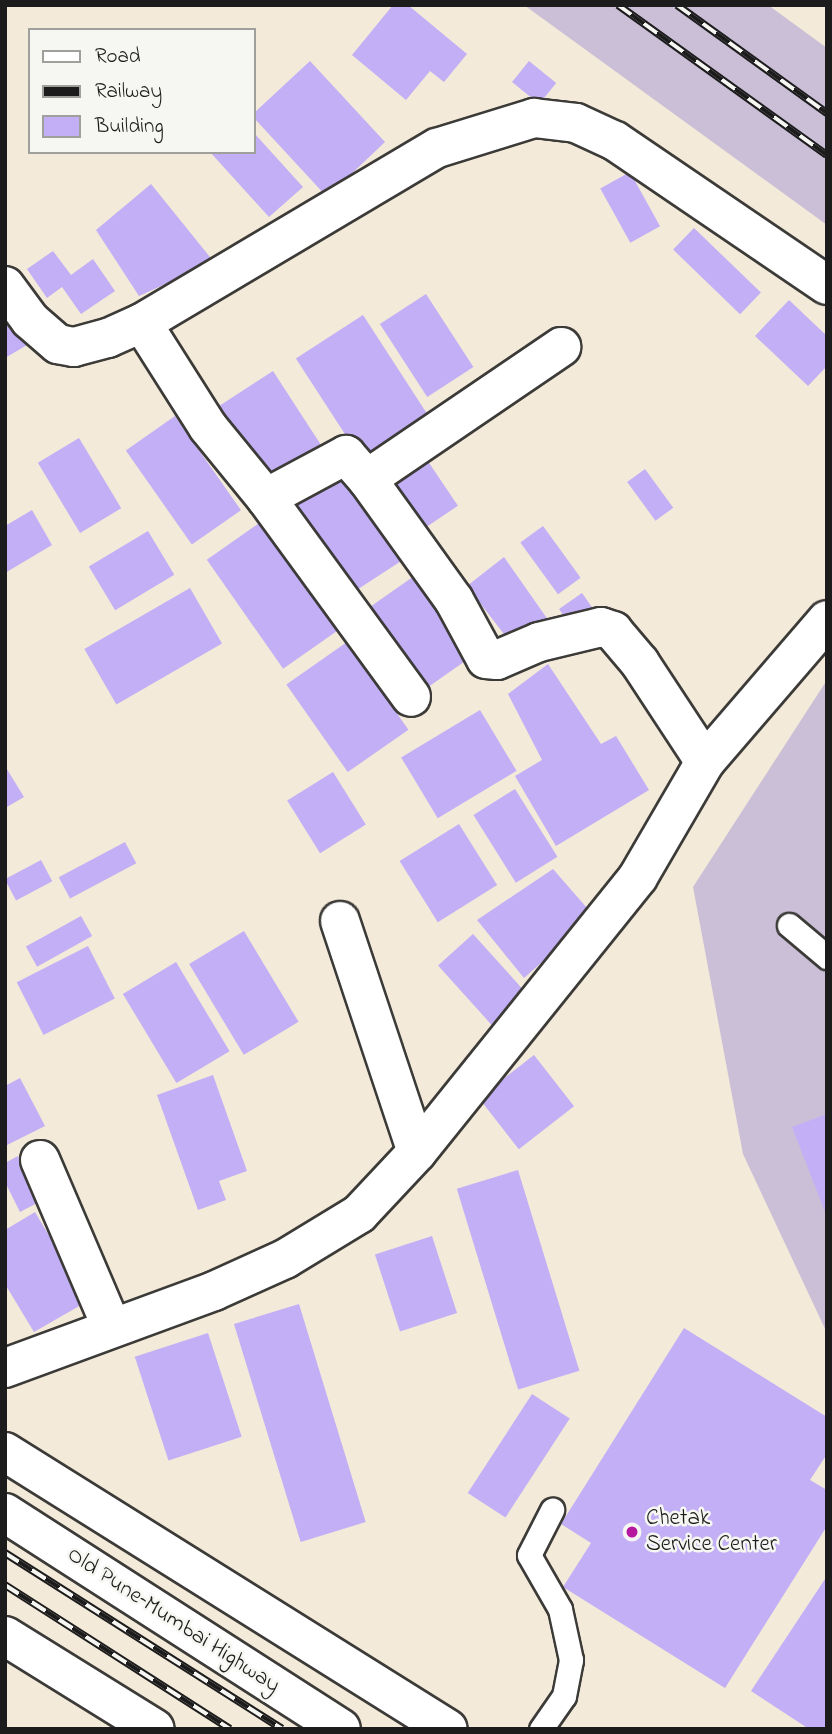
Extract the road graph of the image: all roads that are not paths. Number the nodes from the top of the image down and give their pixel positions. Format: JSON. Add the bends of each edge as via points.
{"nodes":[{"id":1,"x":827,"y":285,"type":"edge"},
{"id":2,"x":5,"y":286,"type":"edge"},
{"id":3,"x":142,"y":323,"type":"junction"},
{"id":4,"x":561,"y":346,"type":"dead end"},
{"id":5,"x":368,"y":479,"type":"junction"},
{"id":6,"x":266,"y":498,"type":"junction"},
{"id":7,"x":827,"y":620,"type":"edge"},
{"id":8,"x":411,"y":697,"type":"dead end"},
{"id":9,"x":705,"y":762,"type":"junction"},
{"id":10,"x":340,"y":921,"type":"dead end"},
{"id":11,"x":789,"y":925,"type":"dead end"},
{"id":12,"x":827,"y":957,"type":"edge"},
{"id":13,"x":417,"y":1152,"type":"junction"},
{"id":14,"x":40,"y":1160,"type":"dead end"},
{"id":15,"x":111,"y":1326,"type":"junction"},
{"id":16,"x":5,"y":1368,"type":"edge"},
{"id":17,"x":5,"y":1452,"type":"edge"},
{"id":18,"x":552,"y":1510,"type":"dead end"},
{"id":19,"x":5,"y":1513,"type":"edge"},
{"id":20,"x":5,"y":1636,"type":"edge"},
{"id":21,"x":435,"y":1725,"type":"edge"},
{"id":22,"x":155,"y":1729,"type":"edge"},
{"id":23,"x":341,"y":1729,"type":"edge"},
{"id":24,"x":541,"y":1729,"type":"edge"}],
"edges":[{"from":1,"to":3,"type":"main road","via":[[615,141],[576,123],[534,118],[437,148]]},
{"from":2,"to":3,"type":"main road","via":[[30,320],[58,344],[74,347]]},
{"from":3,"to":6,"type":"main road","via":[[208,427]]},
{"from":4,"to":5,"type":"main road"},
{"from":5,"to":6,"type":"main road","via":[[346,455],[327,461]]},
{"from":5,"to":9,"type":"main road","via":[[454,600],[486,659],[497,660],[538,642],[601,627],[613,631],[640,663]]},
{"from":6,"to":8,"type":"main road"},
{"from":7,"to":9,"type":"main road"},
{"from":9,"to":13,"type":"main road","via":[[638,877]]},
{"from":10,"to":13,"type":"main road"},
{"from":11,"to":12,"type":"lane"},
{"from":13,"to":15,"type":"main road","via":[[359,1214],[285,1259],[214,1291]]},
{"from":14,"to":15,"type":"main road"},
{"from":15,"to":16,"type":"main road"},
{"from":17,"to":21,"type":"main road"},
{"from":18,"to":24,"type":"lane","via":[[530,1555],[560,1609],[571,1660],[564,1696]]},
{"from":19,"to":23,"type":"main road","name":"Old Pune–Mumbai Highway"},
{"from":20,"to":22,"type":"main road"}]}
